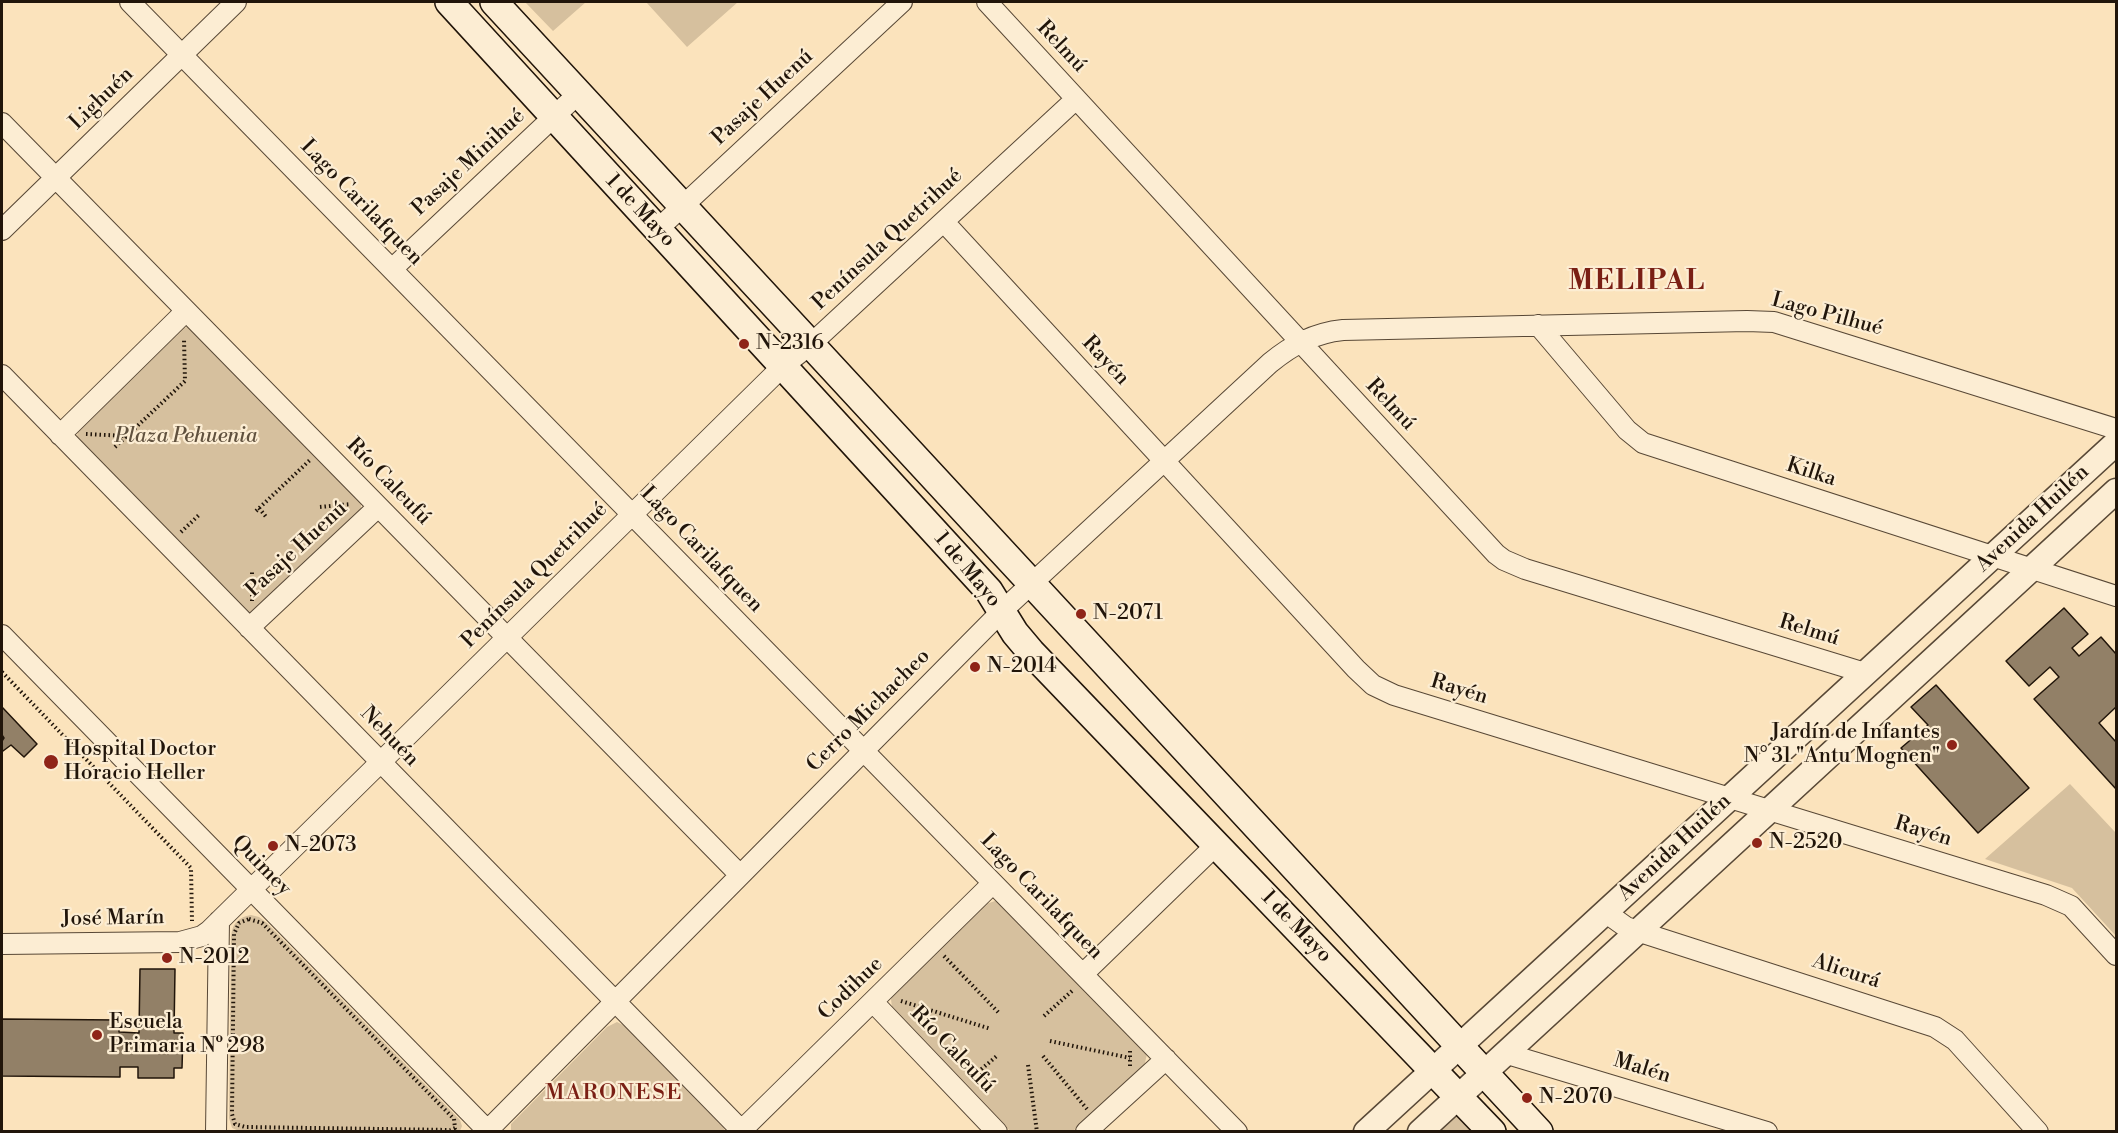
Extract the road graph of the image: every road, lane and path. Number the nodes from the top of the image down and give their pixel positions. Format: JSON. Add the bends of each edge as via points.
{"nodes":[{"id":1,"x":130,"y":2,"type":"edge"},
{"id":2,"x":236,"y":2,"type":"edge"},
{"id":3,"x":449,"y":2,"type":"edge"},
{"id":4,"x":494,"y":2,"type":"edge"},
{"id":5,"x":902,"y":2,"type":"edge"},
{"id":6,"x":987,"y":2,"type":"edge"},
{"id":7,"x":182,"y":54,"type":"junction"},
{"id":8,"x":579,"y":93,"type":"junction"},
{"id":9,"x":1076,"y":99,"type":"junction"},
{"id":10,"x":554,"y":116,"type":"junction"},
{"id":11,"x":2,"y":123,"type":"edge"},
{"id":12,"x":55,"y":178,"type":"junction"},
{"id":13,"x":683,"y":206,"type":"junction"},
{"id":14,"x":944,"y":222,"type":"junction"},
{"id":15,"x":2,"y":230,"type":"edge"},
{"id":16,"x":658,"y":230,"type":"junction"},
{"id":17,"x":392,"y":269,"type":"junction"},
{"id":18,"x":186,"y":310,"type":"junction"},
{"id":19,"x":1538,"y":326,"type":"junction"},
{"id":20,"x":191,"y":338,"type":"dead end"},
{"id":21,"x":1300,"y":342,"type":"junction"},
{"id":22,"x":811,"y":344,"type":"junction"},
{"id":23,"x":783,"y":366,"type":"junction"},
{"id":24,"x":2,"y":375,"type":"edge"},
{"id":25,"x":2116,"y":429,"type":"edge"},
{"id":26,"x":88,"y":431,"type":"junction"},
{"id":27,"x":68,"y":434,"type":"junction"},
{"id":28,"x":127,"y":436,"type":"junction"},
{"id":29,"x":88,"y":440,"type":"dead end"},
{"id":30,"x":2116,"y":443,"type":"edge"},
{"id":31,"x":116,"y":447,"type":"dead end"},
{"id":32,"x":302,"y":452,"type":"dead end"},
{"id":33,"x":310,"y":460,"type":"junction"},
{"id":34,"x":1164,"y":460,"type":"junction"},
{"id":35,"x":318,"y":468,"type":"dead end"},
{"id":36,"x":2116,"y":491,"type":"edge"},
{"id":37,"x":349,"y":502,"type":"junction"},
{"id":38,"x":369,"y":505,"type":"junction"},
{"id":39,"x":320,"y":507,"type":"dead end"},
{"id":40,"x":200,"y":514,"type":"dead end"},
{"id":41,"x":348,"y":514,"type":"dead end"},
{"id":42,"x":632,"y":514,"type":"junction"},
{"id":43,"x":267,"y":518,"type":"dead end"},
{"id":44,"x":182,"y":532,"type":"dead end"},
{"id":45,"x":1993,"y":556,"type":"junction"},
{"id":46,"x":2031,"y":569,"type":"junction"},
{"id":47,"x":252,"y":572,"type":"dead end"},
{"id":48,"x":1032,"y":583,"type":"junction"},
{"id":49,"x":2116,"y":596,"type":"edge"},
{"id":50,"x":243,"y":600,"type":"dead end"},
{"id":51,"x":254,"y":601,"type":"junction"},
{"id":52,"x":1002,"y":611,"type":"junction"},
{"id":53,"x":251,"y":620,"type":"junction"},
{"id":54,"x":2,"y":635,"type":"edge"},
{"id":55,"x":507,"y":638,"type":"junction"},
{"id":56,"x":2,"y":672,"type":"edge"},
{"id":57,"x":1865,"y":674,"type":"junction"},
{"id":58,"x":864,"y":750,"type":"junction"},
{"id":59,"x":381,"y":762,"type":"junction"},
{"id":60,"x":1730,"y":797,"type":"junction"},
{"id":61,"x":1769,"y":810,"type":"junction"},
{"id":62,"x":1217,"y":844,"type":"junction"},
{"id":63,"x":740,"y":876,"type":"junction"},
{"id":64,"x":993,"y":883,"type":"junction"},
{"id":65,"x":250,"y":890,"type":"junction"},
{"id":66,"x":1605,"y":912,"type":"junction"},
{"id":67,"x":219,"y":921,"type":"junction"},
{"id":68,"x":187,"y":927,"type":"dead end"},
{"id":69,"x":1636,"y":931,"type":"junction"},
{"id":70,"x":2,"y":944,"type":"edge"},
{"id":71,"x":949,"y":947,"type":"dead end"},
{"id":72,"x":2116,"y":955,"type":"edge"},
{"id":73,"x":1080,"y":981,"type":"junction"},
{"id":74,"x":901,"y":994,"type":"dead end"},
{"id":75,"x":902,"y":1001,"type":"junction"},
{"id":76,"x":615,"y":1002,"type":"junction"},
{"id":77,"x":873,"y":1002,"type":"junction"},
{"id":78,"x":902,"y":1009,"type":"dead end"},
{"id":79,"x":1000,"y":1014,"type":"dead end"},
{"id":80,"x":1044,"y":1016,"type":"dead end"},
{"id":81,"x":991,"y":1029,"type":"dead end"},
{"id":82,"x":1050,"y":1041,"type":"dead end"},
{"id":83,"x":1459,"y":1045,"type":"junction"},
{"id":84,"x":1504,"y":1053,"type":"junction"},
{"id":85,"x":998,"y":1055,"type":"dead end"},
{"id":86,"x":1043,"y":1056,"type":"dead end"},
{"id":87,"x":1130,"y":1058,"type":"dead end"},
{"id":88,"x":1166,"y":1059,"type":"junction"},
{"id":89,"x":1028,"y":1065,"type":"dead end"},
{"id":90,"x":1434,"y":1069,"type":"junction"},
{"id":91,"x":1485,"y":1072,"type":"junction"},
{"id":92,"x":969,"y":1080,"type":"dead end"},
{"id":93,"x":1460,"y":1096,"type":"junction"},
{"id":94,"x":1088,"y":1110,"type":"dead end"},
{"id":95,"x":232,"y":1114,"type":"joint"},
{"id":96,"x":216,"y":1131,"type":"edge"},
{"id":97,"x":487,"y":1131,"type":"edge"},
{"id":98,"x":742,"y":1131,"type":"edge"},
{"id":99,"x":997,"y":1131,"type":"edge"},
{"id":100,"x":1037,"y":1131,"type":"edge"},
{"id":101,"x":1086,"y":1131,"type":"edge"},
{"id":102,"x":1238,"y":1131,"type":"edge"},
{"id":103,"x":1366,"y":1131,"type":"edge"},
{"id":104,"x":1420,"y":1131,"type":"edge"},
{"id":105,"x":1492,"y":1131,"type":"edge"},
{"id":106,"x":1539,"y":1131,"type":"edge"},
{"id":107,"x":1767,"y":1131,"type":"edge"},
{"id":108,"x":2038,"y":1131,"type":"edge"}],
"edges":[{"from":1,"to":7,"type":"street","name":"Lago Carilafquen"},
{"from":2,"to":7,"type":"street","name":"Lighuén"},
{"from":3,"to":10,"type":"main road","name":"1 de Mayo"},
{"from":4,"to":8,"type":"main road","name":"1 de Mayo"},
{"from":5,"to":13,"type":"street","name":"Pasaje Huenú"},
{"from":6,"to":9,"type":"street","name":"Relmú"},
{"from":7,"to":12,"type":"street","name":"Lighuén"},
{"from":7,"to":17,"type":"street","name":"Lago Carilafquen"},
{"from":8,"to":10,"type":"street","name":"Pasaje Minihué"},
{"from":8,"to":13,"type":"main road","name":"1 de Mayo"},
{"from":9,"to":14,"type":"street","name":"Península Quetrihué"},
{"from":9,"to":21,"type":"street","name":"Relmú"},
{"from":10,"to":16,"type":"main road","name":"1 de Mayo"},
{"from":10,"to":17,"type":"street","name":"Pasaje Minihué"},
{"from":11,"to":12,"type":"street","name":"Río Caleufú"},
{"from":12,"to":15,"type":"street","name":"Lighuén"},
{"from":12,"to":18,"type":"street","name":"Río Caleufú"},
{"from":13,"to":16,"type":"street","name":"Pasaje Huenú"},
{"from":13,"to":22,"type":"main road","name":"1 de Mayo"},
{"from":14,"to":22,"type":"street","name":"Península Quetrihué"},
{"from":14,"to":34,"type":"street","name":"Rayén"},
{"from":16,"to":23,"type":"main road","name":"1 de Mayo"},
{"from":17,"to":42,"type":"street","name":"Lago Carilafquen"},
{"from":18,"to":27,"type":"street"},
{"from":18,"to":38,"type":"street","name":"Río Caleufú"},
{"from":19,"to":21,"type":"street","name":"Lago Pilhué","via":[[1343,330]]},
{"from":19,"to":25,"type":"street","name":"Lago Pilhué","via":[[1774,322]]},
{"from":19,"to":45,"type":"street","name":"Kilka","via":[[1627,430],[1643,443]]},
{"from":20,"to":28,"type":"path","via":[[183,338],[185,381]]},
{"from":21,"to":34,"type":"street","name":"Cerro Michacheo","via":[[1270,363]]},
{"from":21,"to":57,"type":"street","name":"Relmú","via":[[1504,560]]},
{"from":22,"to":23,"type":"street","name":"Península Quetrihué"},
{"from":22,"to":48,"type":"main road","name":"1 de Mayo"},
{"from":23,"to":42,"type":"street","name":"Península Quetrihué"},
{"from":23,"to":52,"type":"main road","name":"1 de Mayo","via":[[989,591]]},
{"from":24,"to":27,"type":"street","name":"Nehuén"},
{"from":26,"to":27,"type":"path"},
{"from":26,"to":28,"type":"path"},
{"from":26,"to":29,"type":"path"},
{"from":27,"to":53,"type":"street","name":"Nehuén"},
{"from":28,"to":31,"type":"path"},
{"from":30,"to":45,"type":"street","name":"Avenida Huilén"},
{"from":32,"to":33,"type":"path"},
{"from":33,"to":35,"type":"path"},
{"from":33,"to":43,"type":"path","via":[[257,509]]},
{"from":34,"to":48,"type":"street","name":"Cerro Michacheo"},
{"from":34,"to":60,"type":"street","name":"Rayén","via":[[1360,674],[1382,690]]},
{"from":36,"to":46,"type":"street","name":"Avenida Huilén"},
{"from":37,"to":38,"type":"path"},
{"from":37,"to":39,"type":"path"},
{"from":37,"to":41,"type":"path"},
{"from":38,"to":53,"type":"street","name":"Pasaje Huenú"},
{"from":38,"to":55,"type":"street","name":"Río Caleufú"},
{"from":40,"to":44,"type":"path"},
{"from":42,"to":55,"type":"street","name":"Península Quetrihué"},
{"from":42,"to":58,"type":"street","name":"Lago Carilafquen"},
{"from":45,"to":46,"type":"street","name":"Kilka"},
{"from":45,"to":57,"type":"street","name":"Avenida Huilén"},
{"from":46,"to":49,"type":"street","name":"Kilka"},
{"from":46,"to":61,"type":"street","name":"Avenida Huilén"},
{"from":47,"to":51,"type":"path"},
{"from":48,"to":52,"type":"street","name":"Cerro Michacheo"},
{"from":48,"to":83,"type":"main road","name":"1 de Mayo"},
{"from":50,"to":51,"type":"path"},
{"from":51,"to":53,"type":"path"},
{"from":52,"to":58,"type":"street","name":"Cerro Michacheo"},
{"from":52,"to":62,"type":"main road","name":"1 de Mayo","via":[[1031,652]]},
{"from":53,"to":59,"type":"street","name":"Nehuén"},
{"from":54,"to":65,"type":"street","name":"Quimey"},
{"from":55,"to":59,"type":"street","name":"Península Quetrihué"},
{"from":55,"to":63,"type":"street","name":"Río Caleufú"},
{"from":56,"to":68,"type":"path","via":[[191,868],[192,923]]},
{"from":57,"to":60,"type":"street","name":"Avenida Huilén"},
{"from":58,"to":63,"type":"street","name":"Cerro Michacheo"},
{"from":58,"to":64,"type":"street","name":"Lago Carilafquen"},
{"from":59,"to":65,"type":"street","name":"Península Quetrihué"},
{"from":59,"to":76,"type":"street","name":"Nehuén"},
{"from":60,"to":61,"type":"street","name":"Rayén"},
{"from":60,"to":66,"type":"street","name":"Avenida Huilén"},
{"from":61,"to":69,"type":"street","name":"Avenida Huilén"},
{"from":61,"to":72,"type":"street","name":"Rayén","via":[[2059,900],[2071,906]]},
{"from":62,"to":73,"type":"street"},
{"from":62,"to":90,"type":"main road","name":"1 de Mayo"},
{"from":63,"to":76,"type":"street","name":"Cerro Michacheo"},
{"from":64,"to":73,"type":"street","name":"Lago Carilafquen"},
{"from":64,"to":77,"type":"street","name":"Codihue"},
{"from":65,"to":67,"type":"street","name":"Península Quetrihué"},
{"from":65,"to":97,"type":"street","name":"Quimey"},
{"from":66,"to":69,"type":"street","name":"Alicurá"},
{"from":66,"to":83,"type":"street","name":"Avenida Huilén"},
{"from":67,"to":70,"type":"street","name":"José Marín","via":[[201,936],[180,942]]},
{"from":67,"to":96,"type":"street"},
{"from":69,"to":84,"type":"street","name":"Avenida Huilén"},
{"from":69,"to":108,"type":"street","name":"Alicurá","via":[[1935,1027],[1955,1040]]},
{"from":71,"to":79,"type":"path","via":[[942,954]]},
{"from":73,"to":80,"type":"path"},
{"from":73,"to":88,"type":"street","name":"Lago Carilafquen"},
{"from":74,"to":75,"type":"path"},
{"from":75,"to":78,"type":"path"},
{"from":75,"to":81,"type":"path"},
{"from":76,"to":97,"type":"street","name":"Cerro Michacheo"},
{"from":76,"to":98,"type":"street","name":"Nehuén"},
{"from":77,"to":98,"type":"street","name":"Codihue"},
{"from":77,"to":99,"type":"street","name":"Río Caleufú"},
{"from":82,"to":87,"type":"path"},
{"from":83,"to":90,"type":"street","name":"Avenida Huilén"},
{"from":83,"to":91,"type":"main road","name":"1 de Mayo"},
{"from":84,"to":91,"type":"street","name":"Avenida Huilén"},
{"from":84,"to":107,"type":"street","name":"Malén"},
{"from":85,"to":92,"type":"path"},
{"from":86,"to":94,"type":"path"},
{"from":88,"to":101,"type":"street"},
{"from":88,"to":102,"type":"street","name":"Lago Carilafquen"},
{"from":89,"to":100,"type":"path"},
{"from":90,"to":93,"type":"main road","name":"1 de Mayo"},
{"from":90,"to":103,"type":"street","name":"Avenida Huilén"},
{"from":91,"to":93,"type":"street","name":"Avenida Huilén"},
{"from":91,"to":106,"type":"main road","name":"1 de Mayo"},
{"from":93,"to":104,"type":"street","name":"Avenida Huilén"},
{"from":93,"to":105,"type":"main road","name":"1 de Mayo"},
{"from":95,"to":95,"type":"path","via":[[235,1124],[245,1127],[450,1130],[456,1126],[454,1119],[262,923],[249,919],[239,923],[234,931]]}]}
